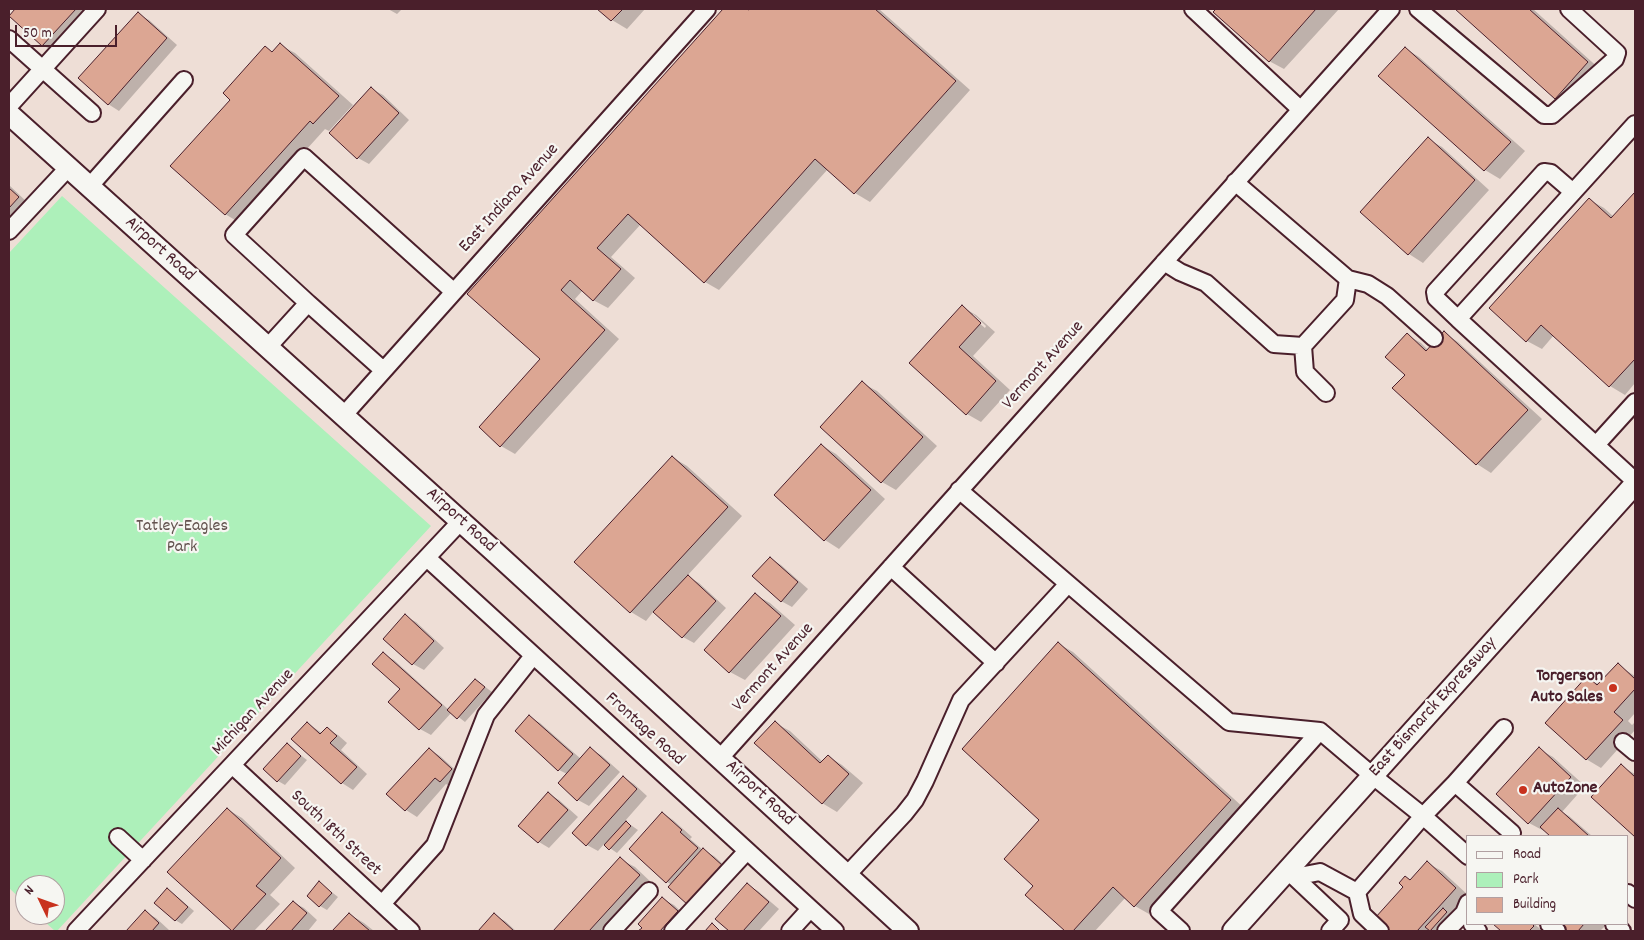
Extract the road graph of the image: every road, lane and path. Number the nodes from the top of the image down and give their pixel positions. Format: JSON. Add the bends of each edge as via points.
{"nodes":[{"id":1,"x":98,"y":9,"type":"edge"},
{"id":2,"x":707,"y":9,"type":"edge"},
{"id":3,"x":1194,"y":9,"type":"edge"},
{"id":4,"x":1391,"y":9,"type":"edge"},
{"id":5,"x":1418,"y":9,"type":"edge"},
{"id":6,"x":1569,"y":9,"type":"edge"},
{"id":7,"x":9,"y":39,"type":"edge"},
{"id":8,"x":42,"y":69,"type":"junction"},
{"id":9,"x":184,"y":80,"type":"dead end"},
{"id":10,"x":9,"y":106,"type":"edge"},
{"id":11,"x":1300,"y":108,"type":"junction"},
{"id":12,"x":9,"y":114,"type":"edge"},
{"id":13,"x":92,"y":114,"type":"dead end"},
{"id":14,"x":1635,"y":124,"type":"edge"},
{"id":15,"x":68,"y":168,"type":"junction"},
{"id":16,"x":1235,"y":182,"type":"junction"},
{"id":17,"x":89,"y":187,"type":"junction"},
{"id":18,"x":1573,"y":192,"type":"junction"},
{"id":19,"x":9,"y":232,"type":"edge"},
{"id":20,"x":1164,"y":262,"type":"junction"},
{"id":21,"x":1348,"y":280,"type":"junction"},
{"id":22,"x":454,"y":292,"type":"junction"},
{"id":23,"x":308,"y":303,"type":"junction"},
{"id":24,"x":1458,"y":319,"type":"junction"},
{"id":25,"x":1434,"y":338,"type":"dead end"},
{"id":26,"x":1303,"y":346,"type":"junction"},
{"id":27,"x":268,"y":348,"type":"junction"},
{"id":28,"x":384,"y":370,"type":"junction"},
{"id":29,"x":1326,"y":393,"type":"dead end"},
{"id":30,"x":1635,"y":402,"type":"edge"},
{"id":31,"x":343,"y":416,"type":"junction"},
{"id":32,"x":1596,"y":445,"type":"junction"},
{"id":33,"x":1635,"y":482,"type":"edge"},
{"id":34,"x":959,"y":490,"type":"junction"},
{"id":35,"x":461,"y":521,"type":"junction"},
{"id":36,"x":427,"y":558,"type":"junction"},
{"id":37,"x":891,"y":567,"type":"junction"},
{"id":38,"x":1068,"y":584,"type":"junction"},
{"id":39,"x":533,"y":656,"type":"junction"},
{"id":40,"x":996,"y":662,"type":"junction"},
{"id":41,"x":1504,"y":728,"type":"dead end"},
{"id":42,"x":1320,"y":731,"type":"junction"},
{"id":43,"x":720,"y":758,"type":"junction"},
{"id":44,"x":232,"y":765,"type":"junction"},
{"id":45,"x":1372,"y":776,"type":"junction"},
{"id":46,"x":1455,"y":783,"type":"junction"},
{"id":47,"x":1423,"y":816,"type":"junction"},
{"id":48,"x":1511,"y":835,"type":"edge"},
{"id":49,"x":118,"y":837,"type":"dead end"},
{"id":50,"x":747,"y":851,"type":"junction"},
{"id":51,"x":1466,"y":854,"type":"edge"},
{"id":52,"x":144,"y":860,"type":"junction"},
{"id":53,"x":1291,"y":874,"type":"junction"},
{"id":54,"x":847,"y":876,"type":"junction"},
{"id":55,"x":649,"y":891,"type":"dead end"},
{"id":56,"x":1357,"y":892,"type":"junction"},
{"id":57,"x":382,"y":904,"type":"junction"},
{"id":58,"x":810,"y":909,"type":"junction"},
{"id":59,"x":1466,"y":916,"type":"edge"},
{"id":60,"x":76,"y":931,"type":"edge"},
{"id":61,"x":411,"y":931,"type":"edge"},
{"id":62,"x":612,"y":931,"type":"edge"},
{"id":63,"x":673,"y":931,"type":"edge"},
{"id":64,"x":790,"y":931,"type":"edge"},
{"id":65,"x":835,"y":931,"type":"edge"},
{"id":66,"x":908,"y":931,"type":"edge"},
{"id":67,"x":1181,"y":931,"type":"edge"},
{"id":68,"x":1233,"y":931,"type":"edge"},
{"id":69,"x":1330,"y":931,"type":"edge"},
{"id":70,"x":1380,"y":931,"type":"edge"},
{"id":71,"x":1446,"y":931,"type":"edge"}],
"edges":[{"from":1,"to":8,"type":"street"},
{"from":2,"to":22,"type":"street","name":"East Indiana Avenue"},
{"from":3,"to":11,"type":"street"},
{"from":4,"to":11,"type":"street","name":"Vermont Avenue"},
{"from":5,"to":6,"type":"street","via":[[1544,115],[1552,115],[1615,59],[1617,52]]},
{"from":7,"to":8,"type":"street"},
{"from":8,"to":10,"type":"street"},
{"from":8,"to":13,"type":"street"},
{"from":9,"to":17,"type":"street"},
{"from":11,"to":16,"type":"street","name":"Vermont Avenue"},
{"from":12,"to":15,"type":"main road","name":"Airport Road"},
{"from":14,"to":18,"type":"street"},
{"from":15,"to":17,"type":"main road","name":"Airport Road"},
{"from":15,"to":19,"type":"street"},
{"from":16,"to":20,"type":"street","name":"Vermont Avenue"},
{"from":16,"to":21,"type":"street"},
{"from":17,"to":27,"type":"main road","name":"Airport Road"},
{"from":18,"to":24,"type":"street"},
{"from":18,"to":24,"type":"street","via":[[1551,173],[1544,172],[1435,292],[1436,298]]},
{"from":20,"to":26,"type":"street","via":[[1206,283],[1274,344]]},
{"from":20,"to":34,"type":"street","name":"Vermont Avenue"},
{"from":21,"to":25,"type":"street","via":[[1368,284],[1387,296]]},
{"from":21,"to":26,"type":"street","via":[[1345,300]]},
{"from":22,"to":23,"type":"street","via":[[304,157],[234,235]]},
{"from":22,"to":28,"type":"street","name":"East Indiana Avenue"},
{"from":23,"to":27,"type":"street"},
{"from":23,"to":28,"type":"street"},
{"from":24,"to":32,"type":"street"},
{"from":26,"to":29,"type":"street","via":[[1305,372]]},
{"from":27,"to":31,"type":"main road","name":"Airport Road"},
{"from":28,"to":31,"type":"street","name":"East Indiana Avenue"},
{"from":30,"to":32,"type":"street"},
{"from":31,"to":35,"type":"main road","name":"Airport Road"},
{"from":32,"to":33,"type":"street"},
{"from":33,"to":45,"type":"main road","name":"East Bismarck Expressway"},
{"from":34,"to":37,"type":"street","name":"Vermont Avenue"},
{"from":34,"to":38,"type":"street"},
{"from":35,"to":36,"type":"street","name":"Michigan Avenue"},
{"from":35,"to":43,"type":"main road","name":"Airport Road"},
{"from":36,"to":39,"type":"street","name":"Frontage Road"},
{"from":36,"to":44,"type":"street","name":"Michigan Avenue"},
{"from":37,"to":40,"type":"street"},
{"from":37,"to":43,"type":"street","name":"Vermont Avenue"},
{"from":38,"to":40,"type":"street"},
{"from":38,"to":42,"type":"street","via":[[1229,722]]},
{"from":39,"to":50,"type":"street","name":"Frontage Road"},
{"from":39,"to":57,"type":"street","via":[[486,715],[435,845]]},
{"from":40,"to":54,"type":"street","via":[[961,700],[915,800]]},
{"from":41,"to":46,"type":"street"},
{"from":42,"to":45,"type":"street"},
{"from":42,"to":67,"type":"street","via":[[1159,911]]},
{"from":43,"to":54,"type":"main road","name":"Airport Road"},
{"from":44,"to":52,"type":"street","name":"Michigan Avenue"},
{"from":44,"to":57,"type":"street","name":"South 18th Street"},
{"from":45,"to":47,"type":"street"},
{"from":45,"to":53,"type":"main road","name":"East Bismarck Expressway"},
{"from":46,"to":47,"type":"street"},
{"from":46,"to":48,"type":"street"},
{"from":47,"to":51,"type":"street"},
{"from":47,"to":56,"type":"street"},
{"from":49,"to":52,"type":"street"},
{"from":50,"to":58,"type":"street","name":"Frontage Road"},
{"from":50,"to":63,"type":"street"},
{"from":52,"to":60,"type":"street","name":"Michigan Avenue"},
{"from":53,"to":56,"type":"street","via":[[1320,872]]},
{"from":53,"to":68,"type":"main road","name":"East Bismarck Expressway"},
{"from":53,"to":69,"type":"street","via":[[1340,920]]},
{"from":54,"to":66,"type":"main road","name":"Airport Road"},
{"from":55,"to":62,"type":"street"},
{"from":56,"to":70,"type":"street","via":[[1362,914]]},
{"from":57,"to":61,"type":"street","name":"South 18th Street"},
{"from":58,"to":64,"type":"street"},
{"from":58,"to":65,"type":"street","name":"Frontage Road"},
{"from":59,"to":71,"type":"street"}]}
